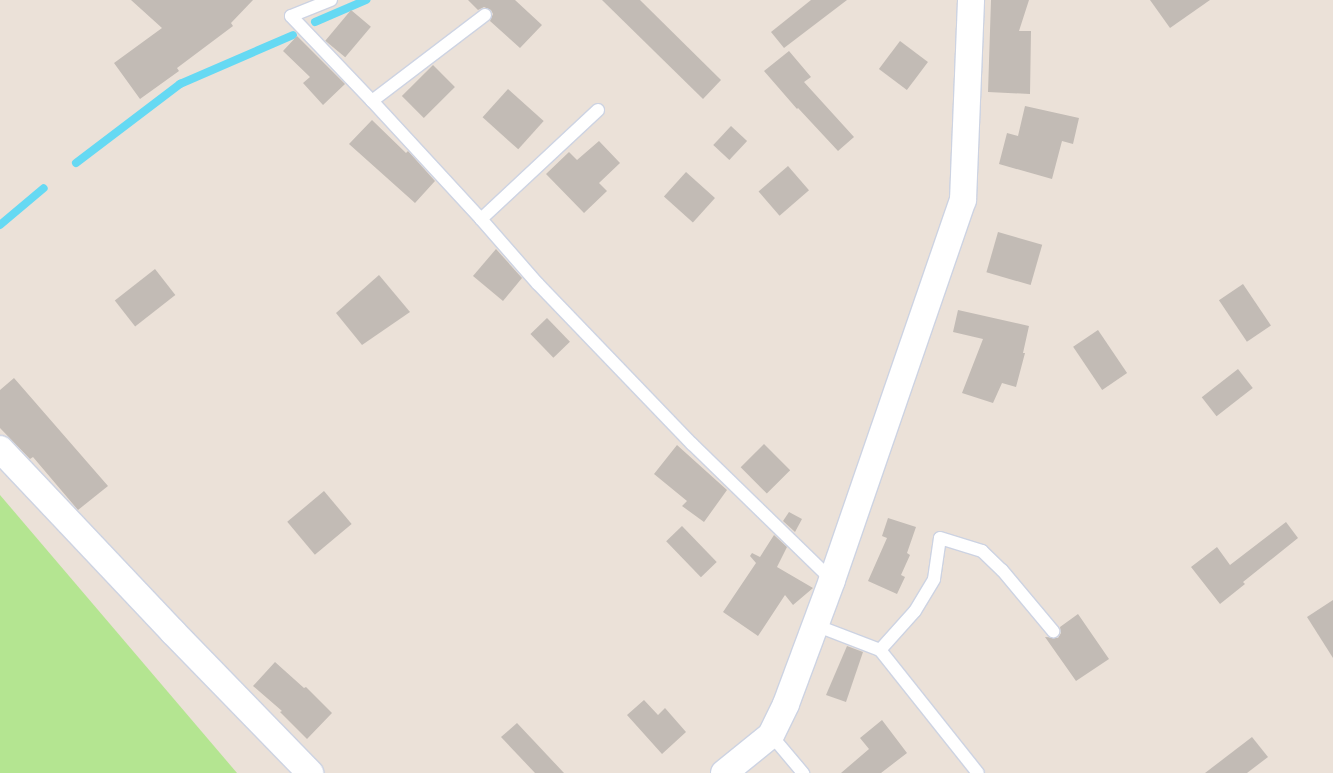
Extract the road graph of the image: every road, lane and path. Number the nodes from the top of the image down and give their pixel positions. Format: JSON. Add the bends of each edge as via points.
{"nodes":[{"id":1,"x":331,"y":0,"type":"edge"},
{"id":2,"x":971,"y":0,"type":"edge"},
{"id":3,"x":485,"y":15,"type":"dead end"},
{"id":4,"x":372,"y":100,"type":"junction"},
{"id":5,"x":598,"y":110,"type":"dead end"},
{"id":6,"x":481,"y":219,"type":"junction"},
{"id":7,"x":0,"y":449,"type":"edge"},
{"id":8,"x":832,"y":580,"type":"junction"},
{"id":9,"x":815,"y":625,"type":"junction"},
{"id":10,"x":1053,"y":631,"type":"dead end"},
{"id":11,"x":880,"y":650,"type":"junction"},
{"id":12,"x":771,"y":735,"type":"junction"},
{"id":13,"x":310,"y":773,"type":"edge"},
{"id":14,"x":724,"y":773,"type":"edge"},
{"id":15,"x":803,"y":773,"type":"edge"},
{"id":16,"x":978,"y":773,"type":"edge"}],
"edges":[{"from":1,"to":4,"type":"lane","via":[[291,16]]},
{"from":2,"to":8,"type":"street","via":[[963,200]]},
{"from":3,"to":4,"type":"lane"},
{"from":4,"to":6,"type":"lane"},
{"from":5,"to":6,"type":"lane"},
{"from":6,"to":8,"type":"lane","via":[[538,284],[692,444]]},
{"from":7,"to":13,"type":"street"},
{"from":8,"to":9,"type":"street"},
{"from":9,"to":11,"type":"lane"},
{"from":9,"to":12,"type":"street"},
{"from":10,"to":11,"type":"lane","via":[[982,551],[940,538],[934,579],[915,611]]},
{"from":11,"to":16,"type":"lane"},
{"from":12,"to":14,"type":"street"},
{"from":12,"to":15,"type":"lane"}]}
